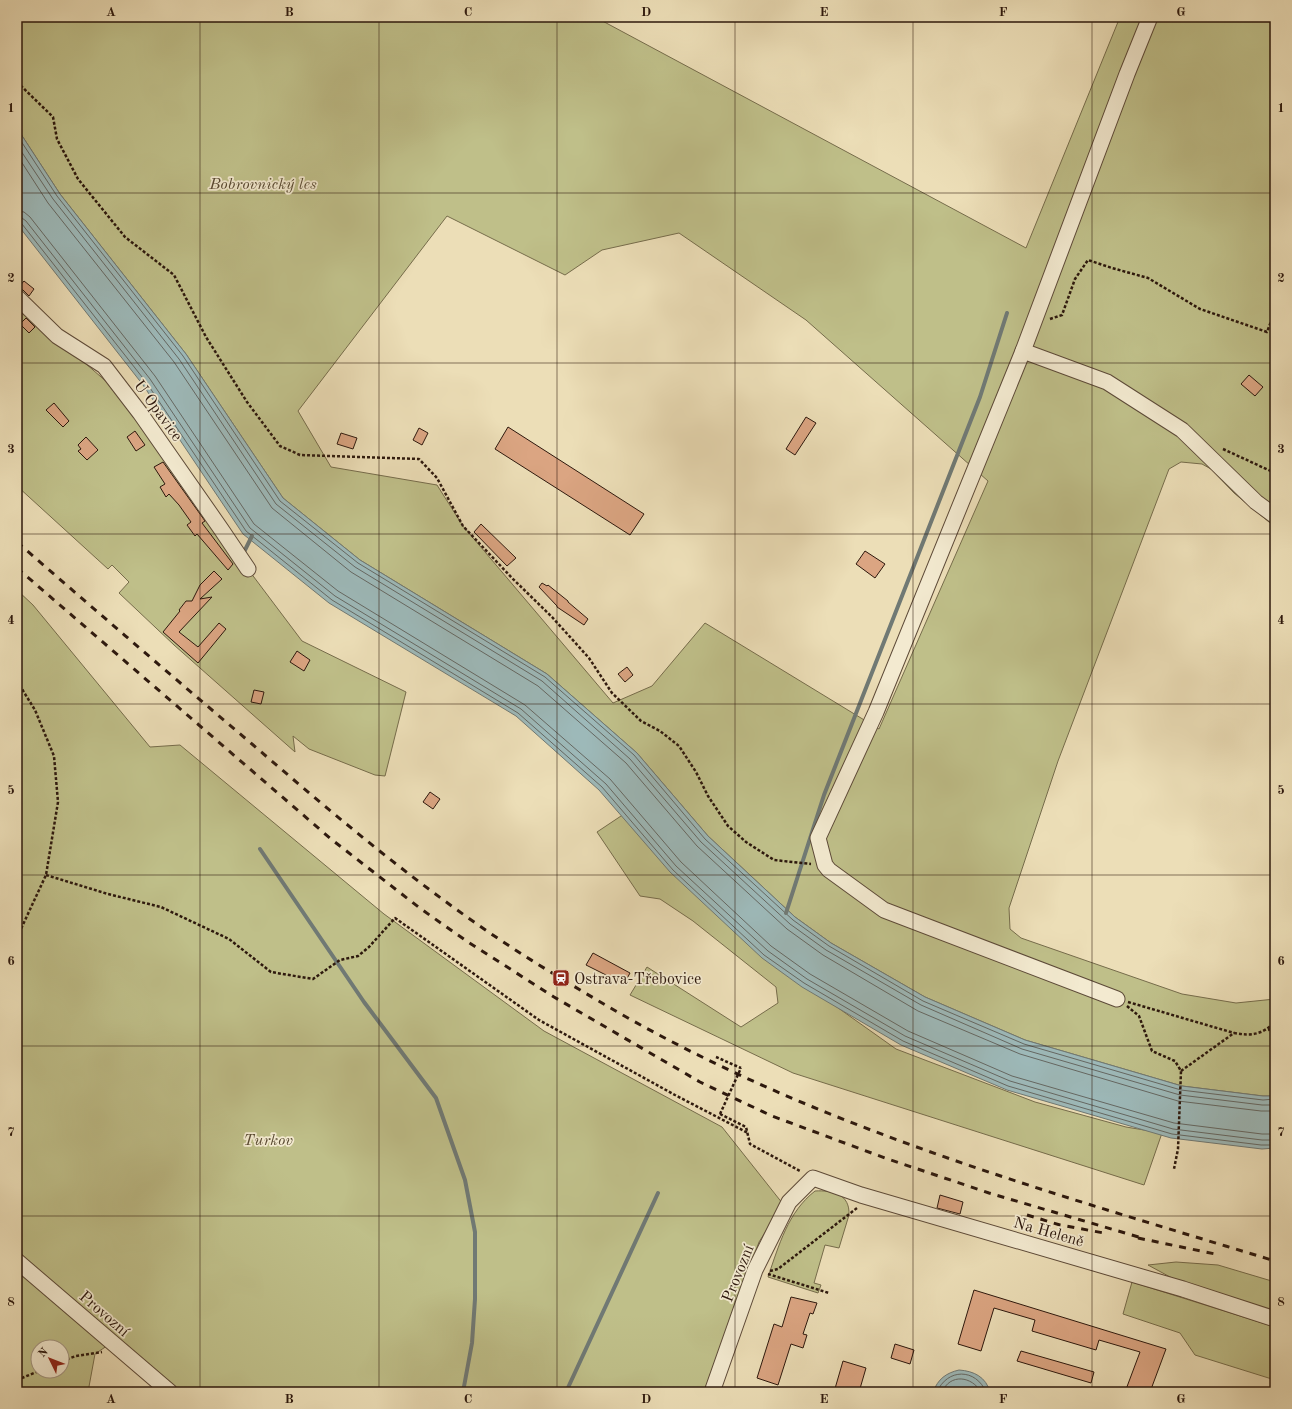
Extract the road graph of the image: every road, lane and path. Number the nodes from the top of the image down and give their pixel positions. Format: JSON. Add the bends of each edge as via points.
{"nodes":[{"id":1,"x":1150,"y":17,"type":"edge"},
{"id":2,"x":17,"y":82,"type":"edge"},
{"id":3,"x":17,"y":297,"type":"edge"},
{"id":4,"x":1275,"y":311,"type":"edge"},
{"id":5,"x":1033,"y":326,"type":"junction"},
{"id":6,"x":1023,"y":351,"type":"junction"},
{"id":7,"x":1218,"y":447,"type":"dead end"},
{"id":8,"x":1275,"y":473,"type":"edge"},
{"id":9,"x":1275,"y":516,"type":"edge"},
{"id":10,"x":248,"y":569,"type":"dead end"},
{"id":11,"x":17,"y":681,"type":"edge"},
{"id":12,"x":825,"y":865,"type":"junction"},
{"id":13,"x":46,"y":875,"type":"junction"},
{"id":14,"x":17,"y":943,"type":"edge"},
{"id":15,"x":1117,"y":999,"type":"junction"},
{"id":16,"x":1275,"y":1022,"type":"edge"},
{"id":17,"x":1275,"y":1028,"type":"edge"},
{"id":18,"x":1267,"y":1030,"type":"junction"},
{"id":19,"x":1234,"y":1033,"type":"junction"},
{"id":20,"x":716,"y":1057,"type":"dead end"},
{"id":21,"x":1181,"y":1072,"type":"junction"},
{"id":22,"x":748,"y":1133,"type":"junction"},
{"id":23,"x":1174,"y":1168,"type":"dead end"},
{"id":24,"x":813,"y":1178,"type":"junction"},
{"id":25,"x":857,"y":1208,"type":"dead end"},
{"id":26,"x":17,"y":1261,"type":"edge"},
{"id":27,"x":767,"y":1271,"type":"dead end"},
{"id":28,"x":769,"y":1275,"type":"dead end"},
{"id":29,"x":829,"y":1294,"type":"dead end"},
{"id":30,"x":1275,"y":1319,"type":"edge"},
{"id":31,"x":120,"y":1350,"type":"junction"},
{"id":32,"x":70,"y":1359,"type":"edge"},
{"id":33,"x":30,"y":1375,"type":"edge"},
{"id":34,"x":17,"y":1380,"type":"edge"},
{"id":35,"x":170,"y":1392,"type":"edge"},
{"id":36,"x":712,"y":1392,"type":"edge"}],
"edges":[{"from":1,"to":5,"type":"street"},
{"from":2,"to":12,"type":"path","via":[[54,116],[57,139],[82,184],[125,236],[174,275],[206,336],[247,402],[280,446],[300,455],[419,459],[437,478],[463,526],[584,652],[612,693],[641,721],[660,731],[678,746],[728,826],[746,842],[774,860]]},
{"from":3,"to":10,"type":"street","name":"U Opavice","via":[[57,336],[104,366],[140,413]]},
{"from":4,"to":5,"type":"path","via":[[1267,332],[1200,309],[1148,278],[1088,260],[1075,279],[1062,315]]},
{"from":5,"to":6,"type":"street"},
{"from":6,"to":9,"type":"street","via":[[1107,382],[1182,430],[1256,502]]},
{"from":6,"to":12,"type":"street","via":[[876,712],[818,838]]},
{"from":7,"to":8,"type":"path"},
{"from":11,"to":13,"type":"path","via":[[35,710],[54,756],[58,802]]},
{"from":12,"to":15,"type":"street","via":[[884,910]]},
{"from":13,"to":14,"type":"path"},
{"from":13,"to":22,"type":"path","via":[[161,907],[229,939],[271,972],[313,979],[340,960],[358,956],[395,918],[539,1020]]},
{"from":15,"to":19,"type":"path"},
{"from":15,"to":21,"type":"path","via":[[1139,1016],[1152,1050],[1175,1061]]},
{"from":16,"to":18,"type":"path"},
{"from":17,"to":18,"type":"path"},
{"from":18,"to":19,"type":"path","via":[[1248,1035]]},
{"from":19,"to":21,"type":"path"},
{"from":20,"to":22,"type":"path","bridge":true,"via":[[741,1068],[720,1114],[746,1127]]},
{"from":21,"to":23,"type":"path","via":[[1178,1149]]},
{"from":22,"to":24,"type":"path","via":[[750,1144]]},
{"from":24,"to":30,"type":"street","name":"Na Heleně","via":[[861,1195],[1183,1289]]},
{"from":24,"to":36,"type":"street","name":"Provozní","via":[[789,1202],[755,1270]]},
{"from":25,"to":27,"type":"path","via":[[778,1269]]},
{"from":26,"to":31,"type":"street","name":"Provozní"},
{"from":28,"to":29,"type":"path"},
{"from":31,"to":32,"type":"path"},
{"from":31,"to":35,"type":"street","name":"Provozní"},
{"from":33,"to":34,"type":"path"}]}
